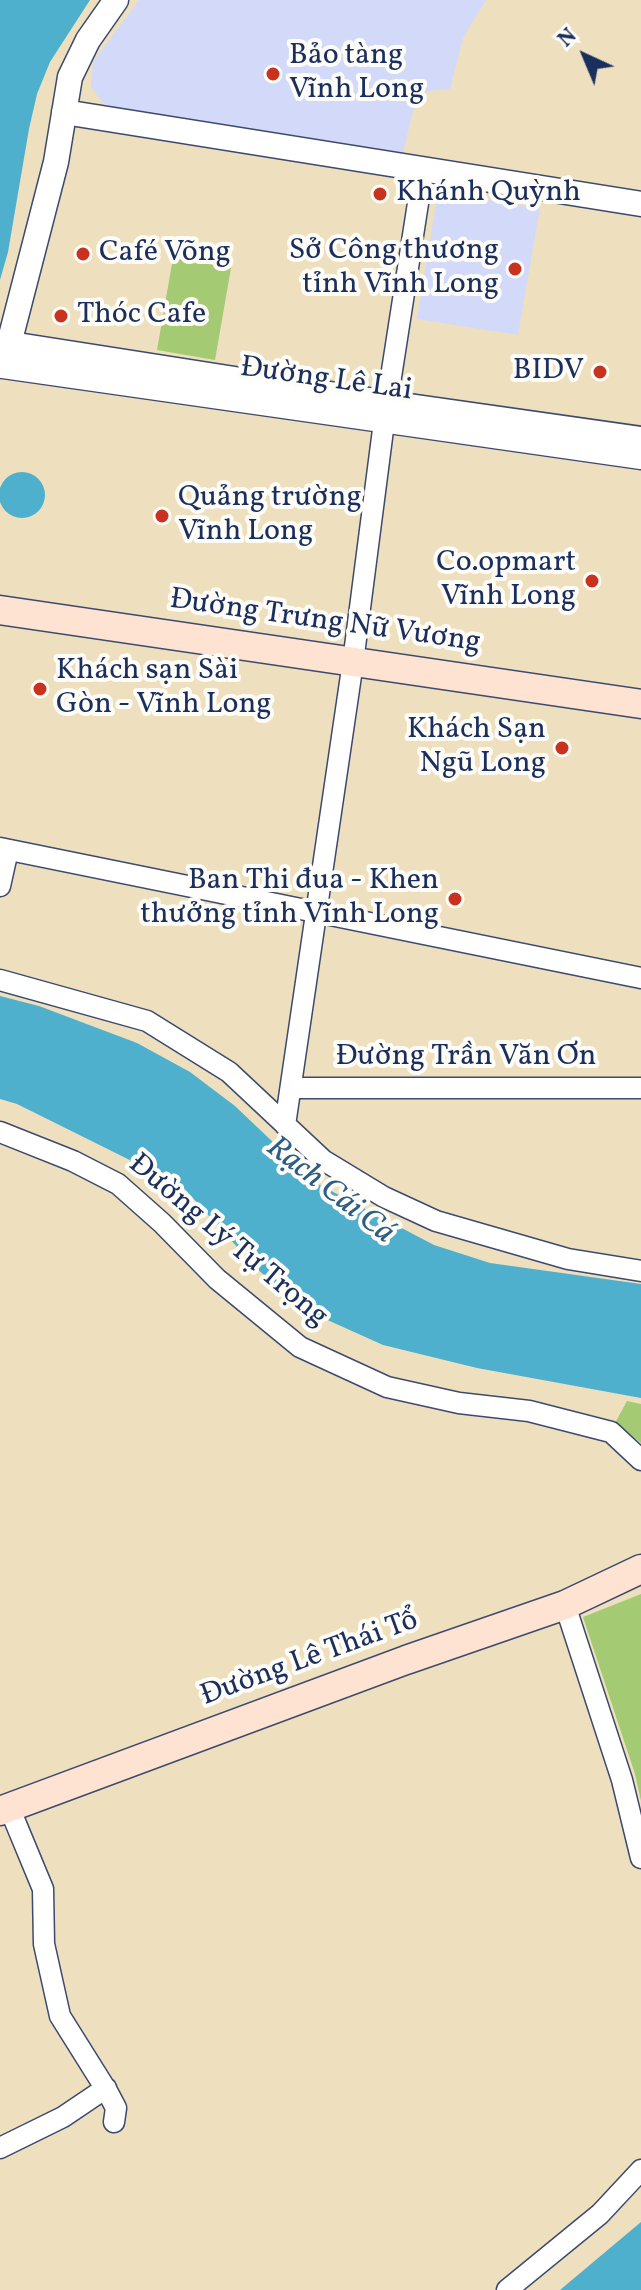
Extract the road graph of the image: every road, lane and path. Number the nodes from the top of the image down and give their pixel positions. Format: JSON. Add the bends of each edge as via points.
{"nodes":[{"id":1,"x":116,"y":0,"type":"edge"},
{"id":2,"x":64,"y":112,"type":"junction"},
{"id":3,"x":423,"y":171,"type":"junction"},
{"id":4,"x":641,"y":204,"type":"edge"},
{"id":5,"x":5,"y":361,"type":"edge"},
{"id":6,"x":386,"y":412,"type":"junction"},
{"id":7,"x":641,"y":439,"type":"edge"},
{"id":8,"x":641,"y":457,"type":"edge"},
{"id":9,"x":0,"y":610,"type":"edge"},
{"id":10,"x":353,"y":662,"type":"junction"},
{"id":11,"x":641,"y":704,"type":"edge"},
{"id":12,"x":4,"y":849,"type":"edge"},
{"id":13,"x":0,"y":886,"type":"edge"},
{"id":14,"x":317,"y":913,"type":"junction"},
{"id":15,"x":641,"y":978,"type":"edge"},
{"id":16,"x":0,"y":980,"type":"edge"},
{"id":17,"x":291,"y":1088,"type":"junction"},
{"id":18,"x":641,"y":1088,"type":"edge"},
{"id":19,"x":285,"y":1125,"type":"junction"},
{"id":20,"x":0,"y":1132,"type":"edge"},
{"id":21,"x":641,"y":1271,"type":"edge"},
{"id":22,"x":641,"y":1460,"type":"edge"},
{"id":23,"x":641,"y":1569,"type":"edge"},
{"id":24,"x":565,"y":1605,"type":"junction"},
{"id":25,"x":4,"y":1809,"type":"edge"},
{"id":26,"x":641,"y":1858,"type":"edge"},
{"id":27,"x":106,"y":2088,"type":"junction"},
{"id":28,"x":114,"y":2122,"type":"dead end"},
{"id":29,"x":0,"y":2148,"type":"edge"},
{"id":30,"x":641,"y":2170,"type":"edge"},
{"id":31,"x":507,"y":2290,"type":"edge"}],
"edges":[{"from":1,"to":2,"type":"street","via":[[70,77]]},
{"from":2,"to":3,"type":"street"},
{"from":2,"to":5,"type":"street"},
{"from":3,"to":4,"type":"street"},
{"from":3,"to":6,"type":"street"},
{"from":5,"to":6,"type":"street","name":"Đường Lê Lai"},
{"from":6,"to":7,"type":"street","name":"Đường Lê Lai"},
{"from":6,"to":8,"type":"street","name":"Đường Lê Lai"},
{"from":6,"to":10,"type":"street"},
{"from":9,"to":10,"type":"main road","name":"Đường Trưng Nữ Vương"},
{"from":10,"to":11,"type":"main road","name":"Đường Trưng Nữ Vương"},
{"from":10,"to":14,"type":"street"},
{"from":12,"to":13,"type":"street"},
{"from":12,"to":14,"type":"street"},
{"from":14,"to":15,"type":"street"},
{"from":14,"to":17,"type":"street"},
{"from":16,"to":19,"type":"street","via":[[147,1021],[229,1072]]},
{"from":17,"to":18,"type":"street","name":"Đường Trần Văn Ơn"},
{"from":17,"to":19,"type":"street"},
{"from":19,"to":21,"type":"street","via":[[348,1176],[436,1221],[568,1259]]},
{"from":20,"to":22,"type":"street","name":"Đường Lý Tự Trọng","via":[[118,1184],[217,1279],[300,1347],[387,1387],[529,1411],[611,1432]]},
{"from":23,"to":24,"type":"main road","name":"Đường Lê Thái Tổ"},
{"from":24,"to":25,"type":"main road","name":"Đường Lê Thái Tổ"},
{"from":24,"to":26,"type":"street","via":[[622,1780]]},
{"from":25,"to":27,"type":"street","via":[[43,1889],[44,1944],[60,2016]]},
{"from":27,"to":28,"type":"street","via":[[116,2108]]},
{"from":27,"to":29,"type":"street","via":[[63,2117]]},
{"from":30,"to":31,"type":"street","via":[[600,2214]]}]}
